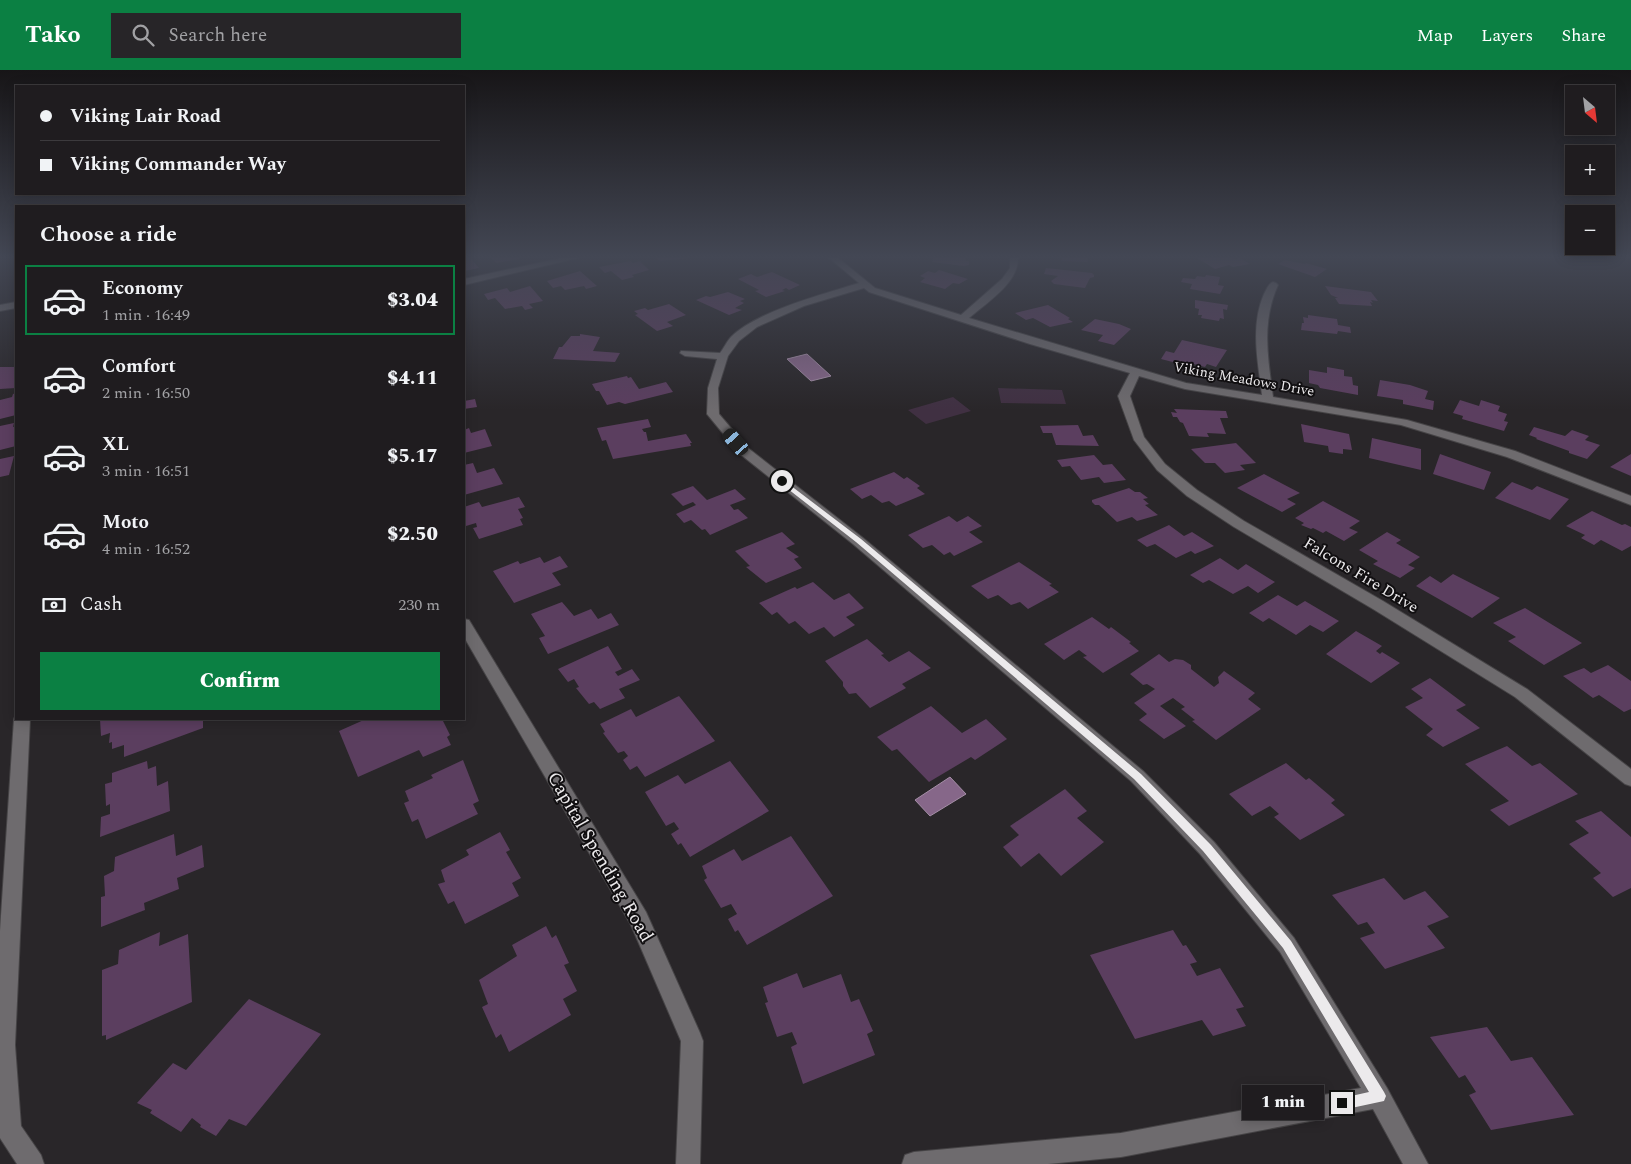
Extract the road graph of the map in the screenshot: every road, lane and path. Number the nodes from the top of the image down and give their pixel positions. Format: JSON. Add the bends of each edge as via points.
{"nodes":[{"id":1,"x":792,"y":308,"type":"edge"},
{"id":2,"x":928,"y":308,"type":"edge"},
{"id":3,"x":974,"y":308,"type":"edge"},
{"id":4,"x":1264,"y":308,"type":"edge"},
{"id":5,"x":962,"y":319,"type":"junction"},
{"id":6,"x":685,"y":353,"type":"dead end"},
{"id":7,"x":723,"y":356,"type":"junction"},
{"id":8,"x":1136,"y":371,"type":"junction"},
{"id":9,"x":1268,"y":398,"type":"junction"},
{"id":10,"x":1631,"y":501,"type":"edge"},
{"id":11,"x":465,"y":626,"type":"edge"},
{"id":12,"x":22,"y":720,"type":"edge"},
{"id":13,"x":1631,"y":779,"type":"edge"},
{"id":14,"x":1379,"y":1096,"type":"junction"},
{"id":15,"x":32,"y":1164,"type":"edge"},
{"id":16,"x":688,"y":1164,"type":"edge"},
{"id":17,"x":914,"y":1164,"type":"edge"},
{"id":18,"x":1416,"y":1164,"type":"edge"}],
"edges":[{"from":1,"to":7,"type":"street","via":[[754,325],[735,339]]},
{"from":2,"to":5,"type":"street","name":"Viking Meadows Drive"},
{"from":3,"to":5,"type":"street"},
{"from":4,"to":9,"type":"street","via":[[1261,342]]},
{"from":5,"to":8,"type":"street","name":"Viking Meadows Drive"},
{"from":6,"to":7,"type":"street"},
{"from":7,"to":14,"type":"street","via":[[713,388],[713,414],[744,451],[858,541],[1137,776],[1207,848],[1287,944]]},
{"from":8,"to":9,"type":"street","name":"Viking Meadows Drive","via":[[1185,386]]},
{"from":8,"to":13,"type":"street","name":"Falcons Fire Drive","via":[[1124,396],[1138,438],[1167,473],[1239,524],[1521,693]]},
{"from":9,"to":10,"type":"street","name":"Viking Meadows Drive","via":[[1403,422],[1511,454]]},
{"from":11,"to":16,"type":"street","name":"Capital Spending Road","via":[[639,919],[692,1041]]},
{"from":12,"to":15,"type":"street","via":[[4,1046],[9,1130]]},
{"from":14,"to":17,"type":"street","via":[[1121,1144]]},
{"from":14,"to":18,"type":"street"}]}
